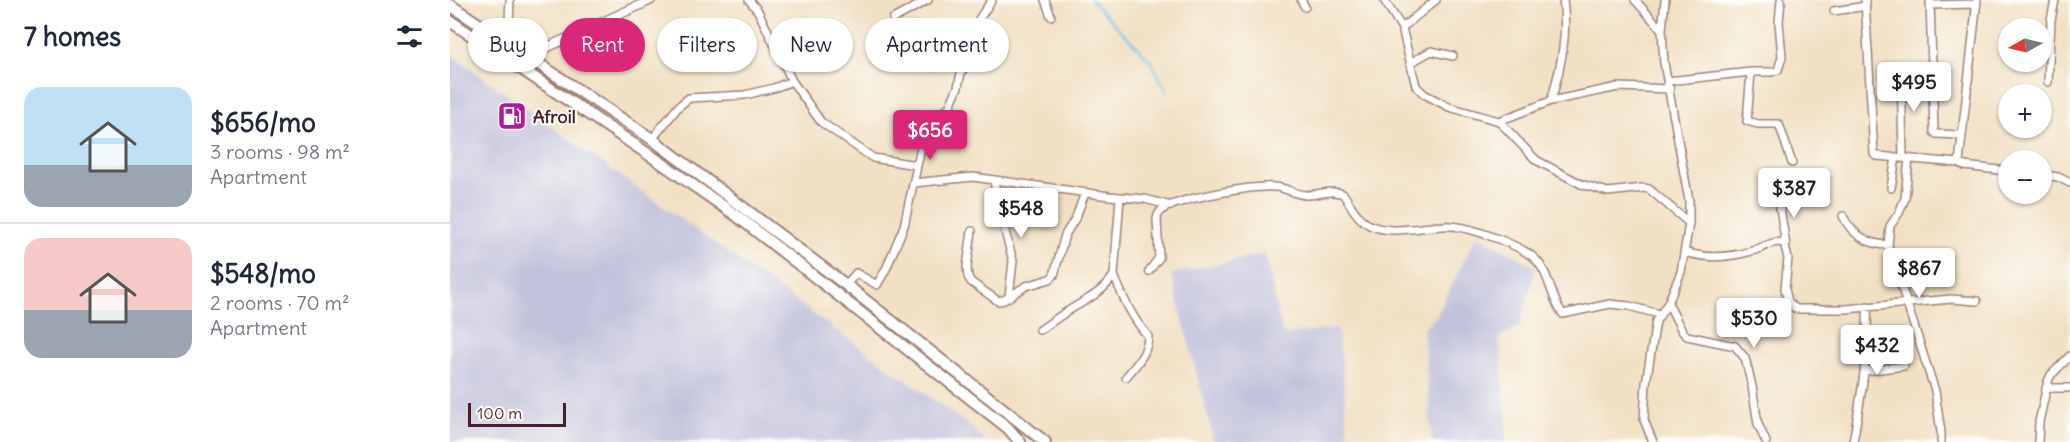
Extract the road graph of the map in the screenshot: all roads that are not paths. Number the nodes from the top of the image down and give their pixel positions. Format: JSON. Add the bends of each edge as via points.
{"nodes":[{"id":1,"x":510,"y":0,"type":"edge"},
{"id":2,"x":651,"y":0,"type":"edge"},
{"id":3,"x":749,"y":0,"type":"edge"},
{"id":4,"x":928,"y":0,"type":"edge"},
{"id":5,"x":992,"y":0,"type":"edge"},
{"id":6,"x":1045,"y":0,"type":"edge"},
{"id":7,"x":1301,"y":0,"type":"edge"},
{"id":8,"x":1384,"y":0,"type":"edge"},
{"id":9,"x":1436,"y":0,"type":"edge"},
{"id":10,"x":1563,"y":0,"type":"edge"},
{"id":11,"x":1635,"y":0,"type":"edge"},
{"id":12,"x":1665,"y":0,"type":"edge"},
{"id":13,"x":1781,"y":0,"type":"edge"},
{"id":14,"x":2055,"y":0,"type":"edge"},
{"id":15,"x":1930,"y":2,"type":"edge"},
{"id":16,"x":1976,"y":2,"type":"edge"},
{"id":17,"x":1865,"y":3,"type":"edge"},
{"id":18,"x":450,"y":5,"type":"edge"},
{"id":19,"x":1305,"y":8,"type":"dead end"},
{"id":20,"x":1834,"y":11,"type":"dead end"},
{"id":21,"x":1051,"y":16,"type":"dead end"},
{"id":22,"x":470,"y":18,"type":"edge"},
{"id":23,"x":509,"y":18,"type":"edge"},
{"id":24,"x":895,"y":18,"type":"edge"},
{"id":25,"x":450,"y":21,"type":"edge"},
{"id":26,"x":1402,"y":28,"type":"junction"},
{"id":27,"x":1662,"y":30,"type":"junction"},
{"id":28,"x":548,"y":47,"type":"edge"},
{"id":29,"x":1453,"y":56,"type":"dead end"},
{"id":30,"x":1410,"y":63,"type":"junction"},
{"id":31,"x":1901,"y":68,"type":"dead end"},
{"id":32,"x":548,"y":69,"type":"edge"},
{"id":33,"x":1751,"y":72,"type":"junction"},
{"id":34,"x":792,"y":81,"type":"junction"},
{"id":35,"x":2048,"y":82,"type":"dead end"},
{"id":36,"x":1669,"y":85,"type":"junction"},
{"id":37,"x":1551,"y":101,"type":"junction"},
{"id":38,"x":1499,"y":121,"type":"junction"},
{"id":39,"x":1961,"y":135,"type":"junction"},
{"id":40,"x":652,"y":139,"type":"junction"},
{"id":41,"x":1903,"y":158,"type":"junction"},
{"id":42,"x":1792,"y":163,"type":"dead end"},
{"id":43,"x":1959,"y":163,"type":"junction"},
{"id":44,"x":916,"y":165,"type":"junction"},
{"id":45,"x":1998,"y":170,"type":"edge"},
{"id":46,"x":2052,"y":176,"type":"edge"},
{"id":47,"x":994,"y":180,"type":"junction"},
{"id":48,"x":913,"y":183,"type":"junction"},
{"id":49,"x":2070,"y":183,"type":"edge"},
{"id":50,"x":1891,"y":188,"type":"dead end"},
{"id":51,"x":1085,"y":193,"type":"junction"},
{"id":52,"x":1778,"y":196,"type":"dead end"},
{"id":53,"x":1120,"y":198,"type":"junction"},
{"id":54,"x":1171,"y":206,"type":"junction"},
{"id":55,"x":1843,"y":216,"type":"dead end"},
{"id":56,"x":1689,"y":223,"type":"junction"},
{"id":57,"x":972,"y":231,"type":"dead end"},
{"id":58,"x":1786,"y":245,"type":"junction"},
{"id":59,"x":1888,"y":245,"type":"junction"},
{"id":60,"x":1685,"y":252,"type":"junction"},
{"id":61,"x":1149,"y":271,"type":"dead end"},
{"id":62,"x":1114,"y":275,"type":"junction"},
{"id":63,"x":846,"y":285,"type":"junction"},
{"id":64,"x":1009,"y":297,"type":"junction"},
{"id":65,"x":1977,"y":301,"type":"dead end"},
{"id":66,"x":1668,"y":303,"type":"junction"},
{"id":67,"x":1907,"y":303,"type":"junction"},
{"id":68,"x":1867,"y":306,"type":"junction"},
{"id":69,"x":1659,"y":314,"type":"junction"},
{"id":70,"x":1040,"y":330,"type":"dead end"},
{"id":71,"x":2070,"y":356,"type":"edge"},
{"id":72,"x":1904,"y":366,"type":"dead end"},
{"id":73,"x":1865,"y":371,"type":"junction"},
{"id":74,"x":1126,"y":377,"type":"dead end"},
{"id":75,"x":2046,"y":388,"type":"junction"},
{"id":76,"x":2070,"y":388,"type":"edge"},
{"id":77,"x":1020,"y":442,"type":"edge"},
{"id":78,"x":1045,"y":442,"type":"edge"},
{"id":79,"x":1653,"y":442,"type":"edge"},
{"id":80,"x":1766,"y":442,"type":"edge"},
{"id":81,"x":1852,"y":442,"type":"edge"},
{"id":82,"x":1941,"y":442,"type":"edge"},
{"id":83,"x":2038,"y":442,"type":"edge"}],
"edges":[{"from":1,"to":23,"type":"street"},
{"from":2,"to":28,"type":"street"},
{"from":3,"to":34,"type":"street","via":[[762,18]]},
{"from":4,"to":24,"type":"street"},
{"from":5,"to":44,"type":"street","via":[[978,19],[978,46],[961,73],[950,106],[925,129]]},
{"from":6,"to":21,"type":"street"},
{"from":7,"to":19,"type":"street"},
{"from":8,"to":26,"type":"street"},
{"from":9,"to":26,"type":"street"},
{"from":10,"to":37,"type":"street","via":[[1566,32]]},
{"from":11,"to":27,"type":"street"},
{"from":12,"to":27,"type":"street"},
{"from":13,"to":33,"type":"street","via":[[1780,67],[1771,72]]},
{"from":14,"to":35,"type":"street"},
{"from":15,"to":16,"type":"street"},
{"from":15,"to":39,"type":"street","via":[[1934,132]]},
{"from":16,"to":39,"type":"street"},
{"from":17,"to":20,"type":"street"},
{"from":17,"to":41,"type":"street","via":[[1874,154]]},
{"from":18,"to":22,"type":"main road"},
{"from":25,"to":77,"type":"main road","via":[[736,216],[1008,428]]},
{"from":26,"to":30,"type":"street"},
{"from":27,"to":36,"type":"street"},
{"from":29,"to":30,"type":"street","via":[[1431,51]]},
{"from":30,"to":38,"type":"street","via":[[1416,86],[1424,94],[1449,107]]},
{"from":31,"to":41,"type":"street"},
{"from":32,"to":40,"type":"main road"},
{"from":33,"to":36,"type":"street"},
{"from":33,"to":42,"type":"street","via":[[1747,120],[1779,124]]},
{"from":34,"to":40,"type":"street","via":[[745,95],[689,98]]},
{"from":34,"to":44,"type":"street","via":[[821,122],[846,141],[873,158]]},
{"from":36,"to":37,"type":"street","via":[[1618,87]]},
{"from":36,"to":56,"type":"street","via":[[1689,201]]},
{"from":37,"to":38,"type":"street"},
{"from":38,"to":56,"type":"street","via":[[1545,166],[1608,192],[1649,189]]},
{"from":39,"to":43,"type":"street"},
{"from":40,"to":63,"type":"main road"},
{"from":41,"to":43,"type":"street"},
{"from":41,"to":50,"type":"street"},
{"from":41,"to":59,"type":"street","via":[[1905,198],[1890,226]]},
{"from":43,"to":45,"type":"street"},
{"from":44,"to":48,"type":"street"},
{"from":46,"to":49,"type":"street"},
{"from":47,"to":48,"type":"street","via":[[973,177]]},
{"from":47,"to":51,"type":"street"},
{"from":47,"to":64,"type":"street","via":[[1013,261]]},
{"from":48,"to":63,"type":"street","via":[[904,226],[877,285],[856,273]]},
{"from":51,"to":53,"type":"street"},
{"from":51,"to":64,"type":"street","via":[[1065,236],[1054,275]]},
{"from":52,"to":58,"type":"street"},
{"from":53,"to":54,"type":"street"},
{"from":53,"to":62,"type":"street"},
{"from":54,"to":61,"type":"street","via":[[1158,213],[1160,252]]},
{"from":54,"to":69,"type":"street","via":[[1264,187],[1303,195],[1337,192],[1373,227],[1455,226],[1496,238],[1534,258],[1563,314],[1610,304]]},
{"from":55,"to":59,"type":"street","via":[[1868,242]]},
{"from":56,"to":60,"type":"street"},
{"from":57,"to":64,"type":"street","via":[[968,277],[998,301]]},
{"from":58,"to":60,"type":"street","via":[[1775,242],[1749,252],[1713,256]]},
{"from":58,"to":68,"type":"street","via":[[1785,289],[1788,302],[1796,309]]},
{"from":59,"to":67,"type":"street"},
{"from":60,"to":66,"type":"street"},
{"from":62,"to":70,"type":"street","via":[[1093,297]]},
{"from":62,"to":74,"type":"street","via":[[1125,304],[1148,336],[1141,360]]},
{"from":63,"to":78,"type":"main road"},
{"from":65,"to":67,"type":"street"},
{"from":66,"to":69,"type":"street"},
{"from":66,"to":80,"type":"street","via":[[1687,336],[1735,346],[1745,358],[1758,424]]},
{"from":67,"to":68,"type":"street"},
{"from":67,"to":82,"type":"street","via":[[1935,391]]},
{"from":68,"to":73,"type":"street"},
{"from":69,"to":79,"type":"street","via":[[1646,383],[1644,420]]},
{"from":71,"to":75,"type":"street","via":[[2051,375]]},
{"from":72,"to":73,"type":"street"},
{"from":73,"to":81,"type":"street"},
{"from":75,"to":76,"type":"street"},
{"from":75,"to":83,"type":"street"}]}
